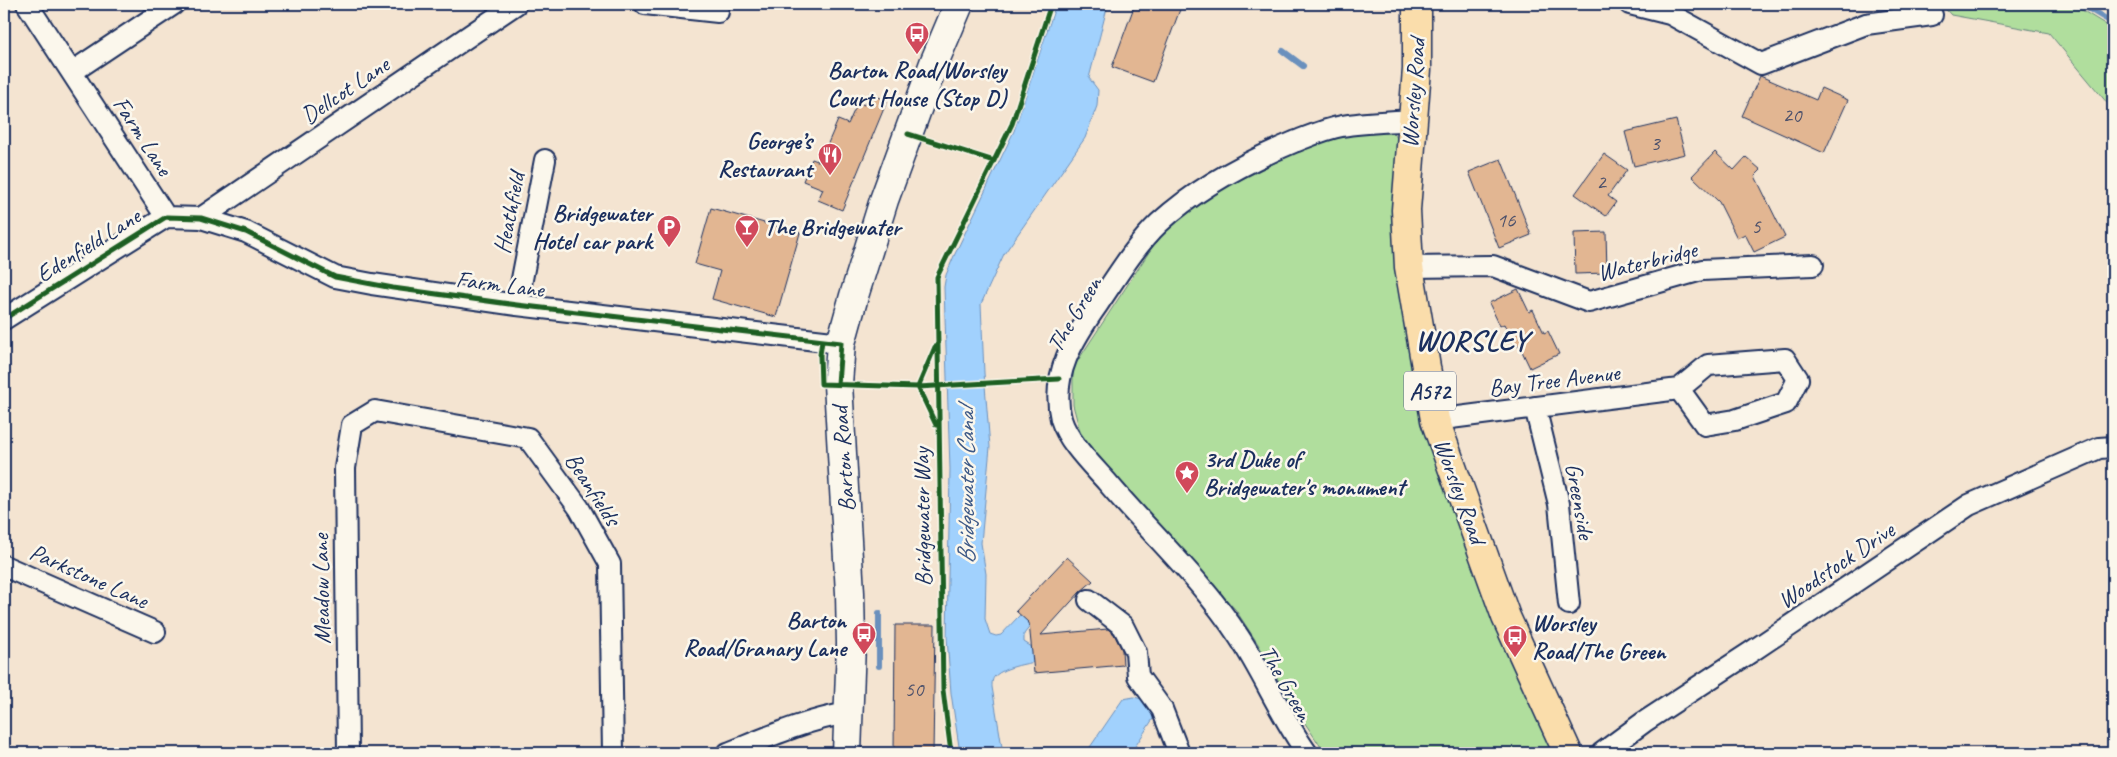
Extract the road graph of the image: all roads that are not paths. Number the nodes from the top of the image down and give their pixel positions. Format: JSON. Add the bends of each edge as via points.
{"nodes":[{"id":1,"x":27,"y":4,"type":"edge"},
{"id":2,"x":174,"y":4,"type":"edge"},
{"id":3,"x":516,"y":4,"type":"edge"},
{"id":4,"x":645,"y":4,"type":"edge"},
{"id":5,"x":958,"y":4,"type":"edge"},
{"id":6,"x":1417,"y":4,"type":"edge"},
{"id":7,"x":1630,"y":4,"type":"edge"},
{"id":8,"x":718,"y":12,"type":"dead end"},
{"id":9,"x":1932,"y":15,"type":"dead end"},
{"id":10,"x":72,"y":72,"type":"junction"},
{"id":11,"x":1412,"y":120,"type":"junction"},
{"id":12,"x":545,"y":160,"type":"dead end"},
{"id":13,"x":166,"y":216,"type":"junction"},
{"id":14,"x":201,"y":218,"type":"junction"},
{"id":15,"x":1813,"y":265,"type":"dead end"},
{"id":16,"x":1409,"y":267,"type":"junction"},
{"id":17,"x":517,"y":305,"type":"junction"},
{"id":18,"x":4,"y":319,"type":"edge"},
{"id":19,"x":842,"y":343,"type":"junction"},
{"id":20,"x":1679,"y":389,"type":"junction"},
{"id":21,"x":1535,"y":407,"type":"junction"},
{"id":22,"x":1435,"y":420,"type":"junction"},
{"id":23,"x":352,"y":425,"type":"joint"},
{"id":24,"x":2113,"y":447,"type":"edge"},
{"id":25,"x":4,"y":566,"type":"edge"},
{"id":26,"x":1089,"y":600,"type":"dead end"},
{"id":27,"x":1568,"y":604,"type":"dead end"},
{"id":28,"x":155,"y":632,"type":"dead end"},
{"id":29,"x":848,"y":713,"type":"junction"},
{"id":30,"x":348,"y":753,"type":"edge"},
{"id":31,"x":613,"y":753,"type":"edge"},
{"id":32,"x":728,"y":753,"type":"edge"},
{"id":33,"x":846,"y":753,"type":"edge"},
{"id":34,"x":1179,"y":753,"type":"edge"},
{"id":35,"x":1308,"y":753,"type":"edge"},
{"id":36,"x":1568,"y":753,"type":"edge"},
{"id":37,"x":1602,"y":753,"type":"edge"}],
"edges":[{"from":1,"to":10,"type":"street","name":"Farm Lane"},
{"from":2,"to":10,"type":"street"},
{"from":3,"to":14,"type":"street","name":"Dellcot Lane"},
{"from":4,"to":8,"type":"street"},
{"from":5,"to":19,"type":"main road","name":"Barton Road","via":[[884,200]]},
{"from":6,"to":11,"type":"main road","name":"Worsley Road","number":"A572","via":[[1417,69]]},
{"from":7,"to":9,"type":"street","via":[[1670,14],[1761,64],[1866,24]]},
{"from":10,"to":13,"type":"street","name":"Farm Lane"},
{"from":11,"to":16,"type":"main road","name":"Worsley Road","number":"A572","via":[[1406,210]]},
{"from":11,"to":35,"type":"street","name":"The Green","via":[[1324,130],[1234,170],[1182,203],[1134,252],[1076,338],[1059,379],[1062,420],[1069,435],[1101,476],[1222,612]]},
{"from":12,"to":17,"type":"street","name":"Heathfield"},
{"from":13,"to":14,"type":"street","name":"Farm Lane"},
{"from":13,"to":18,"type":"street","name":"Edenfield Lane"},
{"from":14,"to":17,"type":"street","name":"Farm Lane","via":[[246,232],[335,277]]},
{"from":15,"to":16,"type":"street","name":"Waterbridge","via":[[1702,270],[1589,302],[1493,266]]},
{"from":16,"to":22,"type":"main road","name":"Worsley Road","number":"A572"},
{"from":17,"to":19,"type":"street","name":"Farm Lane"},
{"from":19,"to":29,"type":"main road","name":"Barton Road","via":[[838,384],[850,593]]},
{"from":20,"to":20,"type":"street","via":[[1708,365],[1785,359],[1798,379],[1786,403],[1735,420],[1705,425]]},
{"from":20,"to":21,"type":"street","name":"Bay Tree Avenue"},
{"from":21,"to":22,"type":"street","name":"Bay Tree Avenue"},
{"from":21,"to":27,"type":"street","name":"Greenside","via":[[1559,504]]},
{"from":22,"to":36,"type":"main road","name":"Worsley Road","number":"A572","via":[[1506,617]]},
{"from":23,"to":30,"type":"street","name":"Meadow Lane","via":[[345,468]]},
{"from":23,"to":31,"type":"street","name":"Beanfields","via":[[375,410],[528,438],[579,508],[610,564]]},
{"from":24,"to":37,"type":"street","name":"Woodstock Drive","via":[[2100,448],[1969,505]]},
{"from":25,"to":28,"type":"street","name":"Parkstone Lane"},
{"from":26,"to":34,"type":"street","via":[[1123,626],[1136,652],[1138,676],[1162,709]]},
{"from":29,"to":32,"type":"street","via":[[790,727]]},
{"from":29,"to":33,"type":"main road","name":"Barton Road"}]}
